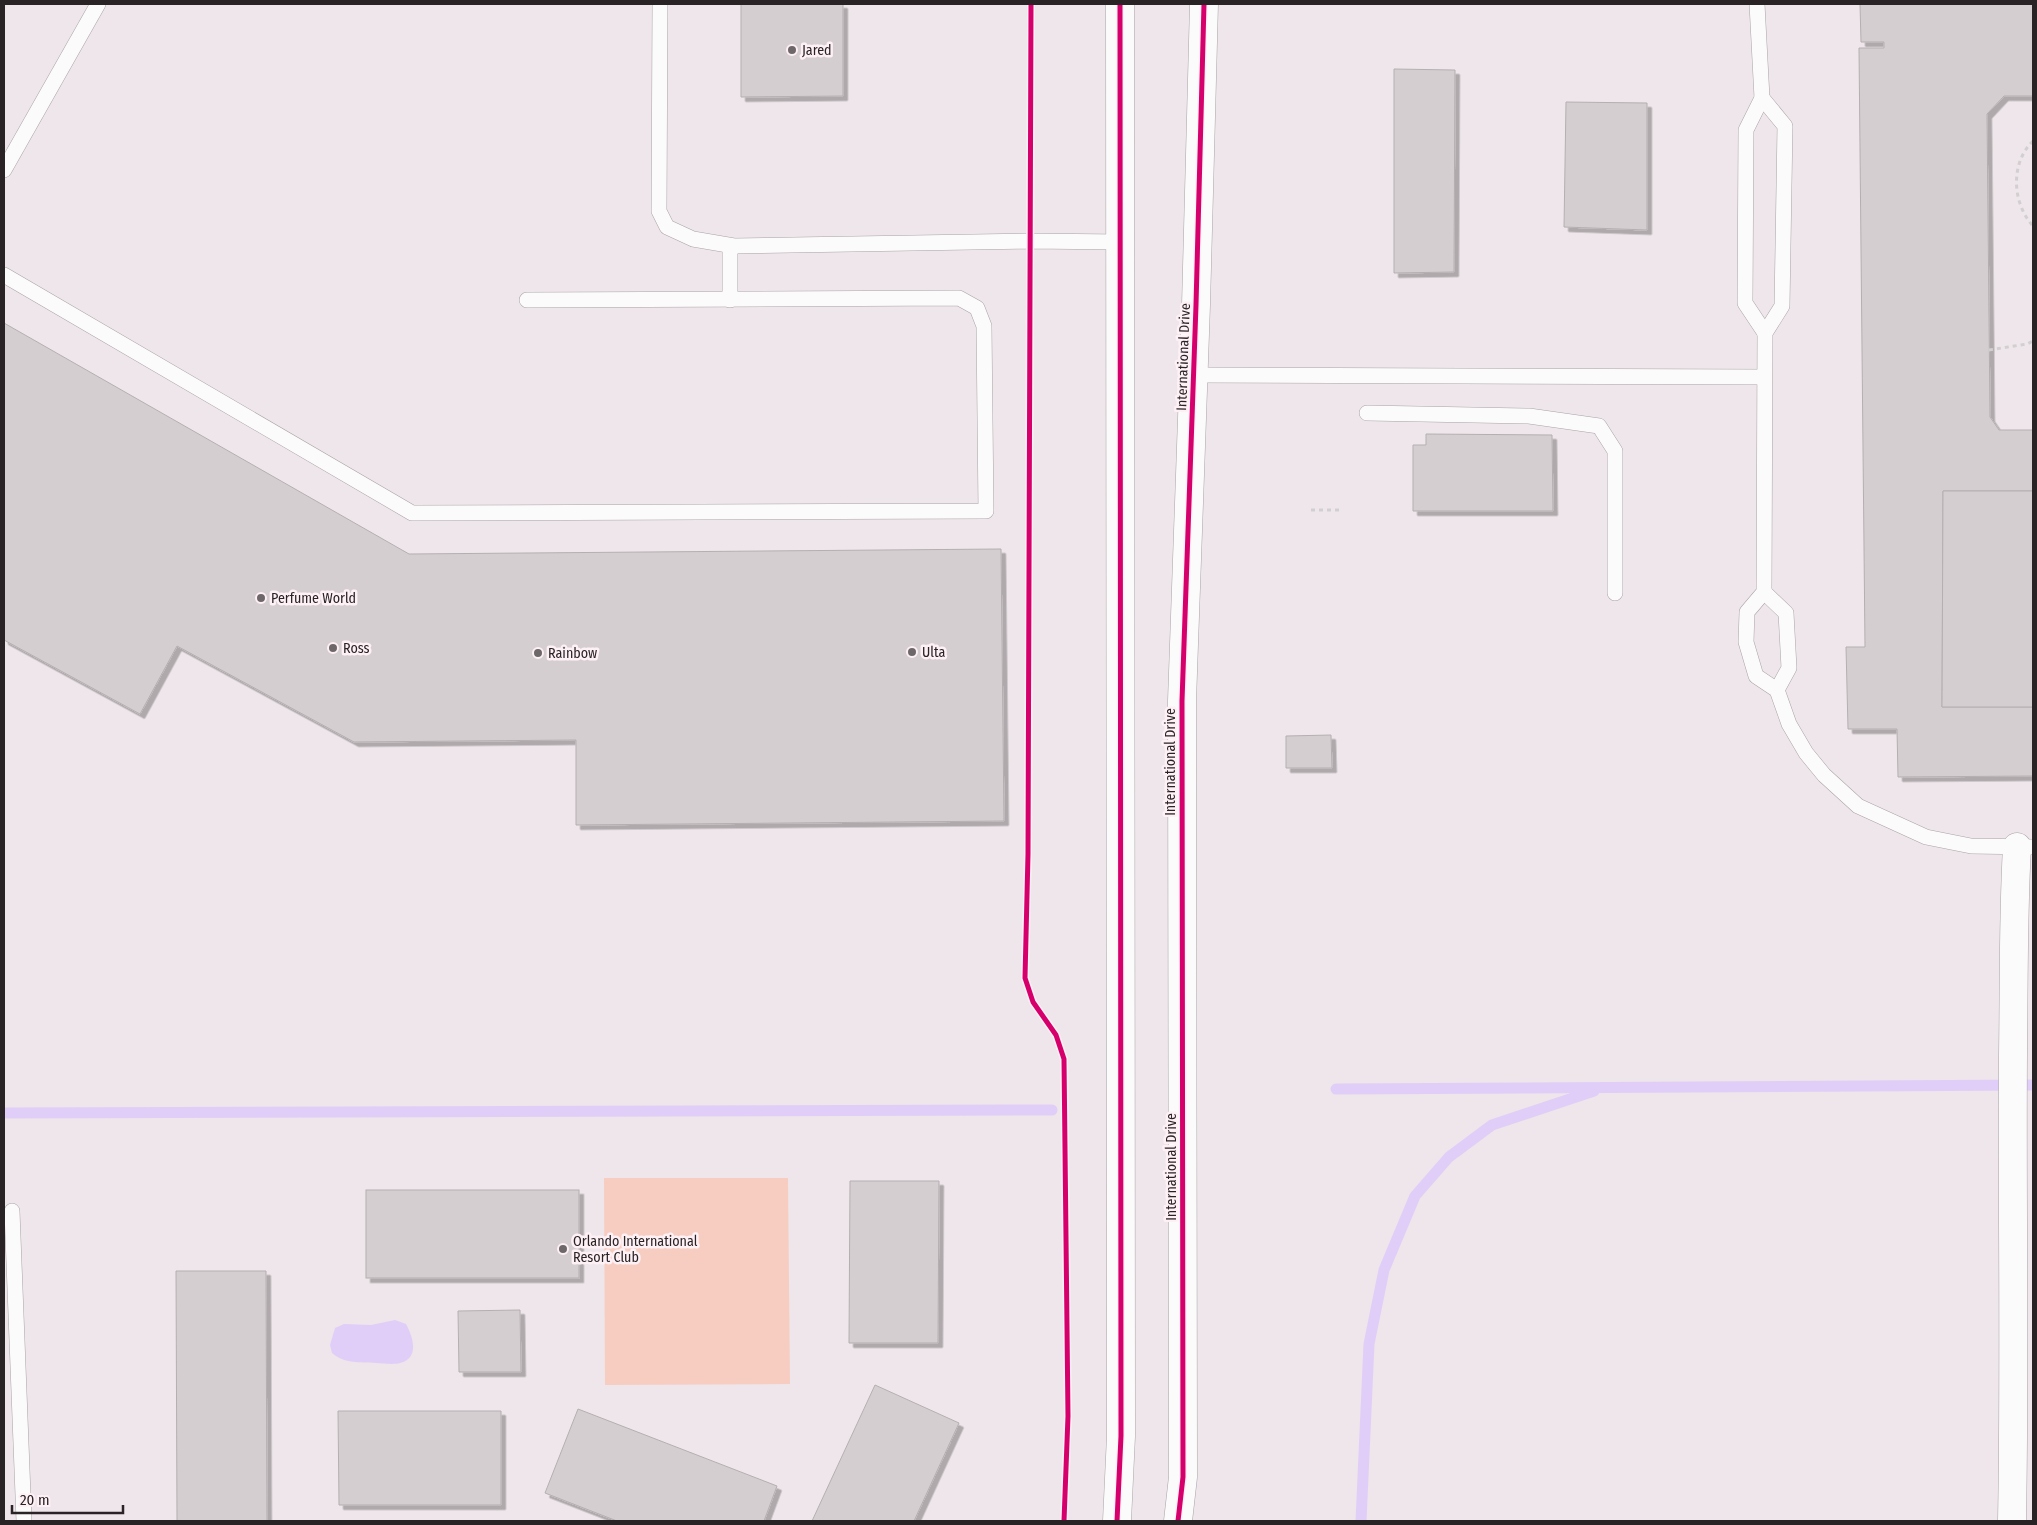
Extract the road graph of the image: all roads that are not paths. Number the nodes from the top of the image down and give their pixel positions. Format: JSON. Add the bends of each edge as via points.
{"nodes":[{"id":1,"x":98,"y":4,"type":"edge"},
{"id":2,"x":660,"y":4,"type":"edge"},
{"id":3,"x":1120,"y":4,"type":"edge"},
{"id":4,"x":1204,"y":4,"type":"edge"},
{"id":5,"x":1757,"y":4,"type":"edge"},
{"id":6,"x":1762,"y":98,"type":"junction"},
{"id":7,"x":4,"y":170,"type":"edge"},
{"id":8,"x":1121,"y":242,"type":"junction"},
{"id":9,"x":730,"y":246,"type":"junction"},
{"id":10,"x":4,"y":275,"type":"edge"},
{"id":11,"x":527,"y":300,"type":"dead end"},
{"id":12,"x":730,"y":300,"type":"junction"},
{"id":13,"x":1765,"y":333,"type":"junction"},
{"id":14,"x":1194,"y":375,"type":"junction"},
{"id":15,"x":1764,"y":376,"type":"junction"},
{"id":16,"x":1367,"y":413,"type":"dead end"},
{"id":17,"x":1764,"y":592,"type":"junction"},
{"id":18,"x":1615,"y":593,"type":"dead end"},
{"id":19,"x":1777,"y":690,"type":"junction"},
{"id":20,"x":2025,"y":847,"type":"edge"},
{"id":21,"x":12,"y":1211,"type":"dead end"},
{"id":22,"x":24,"y":1521,"type":"edge"},
{"id":23,"x":1117,"y":1521,"type":"edge"},
{"id":24,"x":1178,"y":1521,"type":"edge"},
{"id":25,"x":2012,"y":1521,"type":"edge"}],
"edges":[{"from":1,"to":7,"type":"lane"},
{"from":2,"to":9,"type":"lane","via":[[659,211],[667,227],[693,239]]},
{"from":3,"to":8,"type":"street"},
{"from":4,"to":14,"type":"street","name":"International Drive"},
{"from":5,"to":6,"type":"lane"},
{"from":6,"to":13,"type":"lane","via":[[1746,130],[1745,303]]},
{"from":6,"to":13,"type":"lane","via":[[1785,126],[1782,306]]},
{"from":8,"to":9,"type":"lane"},
{"from":8,"to":23,"type":"street","via":[[1121,1436]]},
{"from":9,"to":12,"type":"lane"},
{"from":10,"to":12,"type":"lane","via":[[412,513],[986,511],[984,326],[977,308],[959,298]]},
{"from":11,"to":12,"type":"lane"},
{"from":13,"to":15,"type":"lane"},
{"from":14,"to":15,"type":"lane"},
{"from":14,"to":24,"type":"street","name":"International Drive","via":[[1182,701],[1183,1477]]},
{"from":15,"to":17,"type":"lane"},
{"from":16,"to":18,"type":"lane","via":[[1529,416],[1599,426],[1615,451]]},
{"from":17,"to":19,"type":"lane","via":[[1786,613],[1790,668]]},
{"from":17,"to":19,"type":"lane","via":[[1747,612],[1746,642],[1756,676]]},
{"from":19,"to":20,"type":"lane","via":[[1806,753],[1824,775],[1858,806],[1926,837],[1971,846]]},
{"from":20,"to":25,"type":"street","via":[[2015,888]]},
{"from":21,"to":22,"type":"lane"}]}
